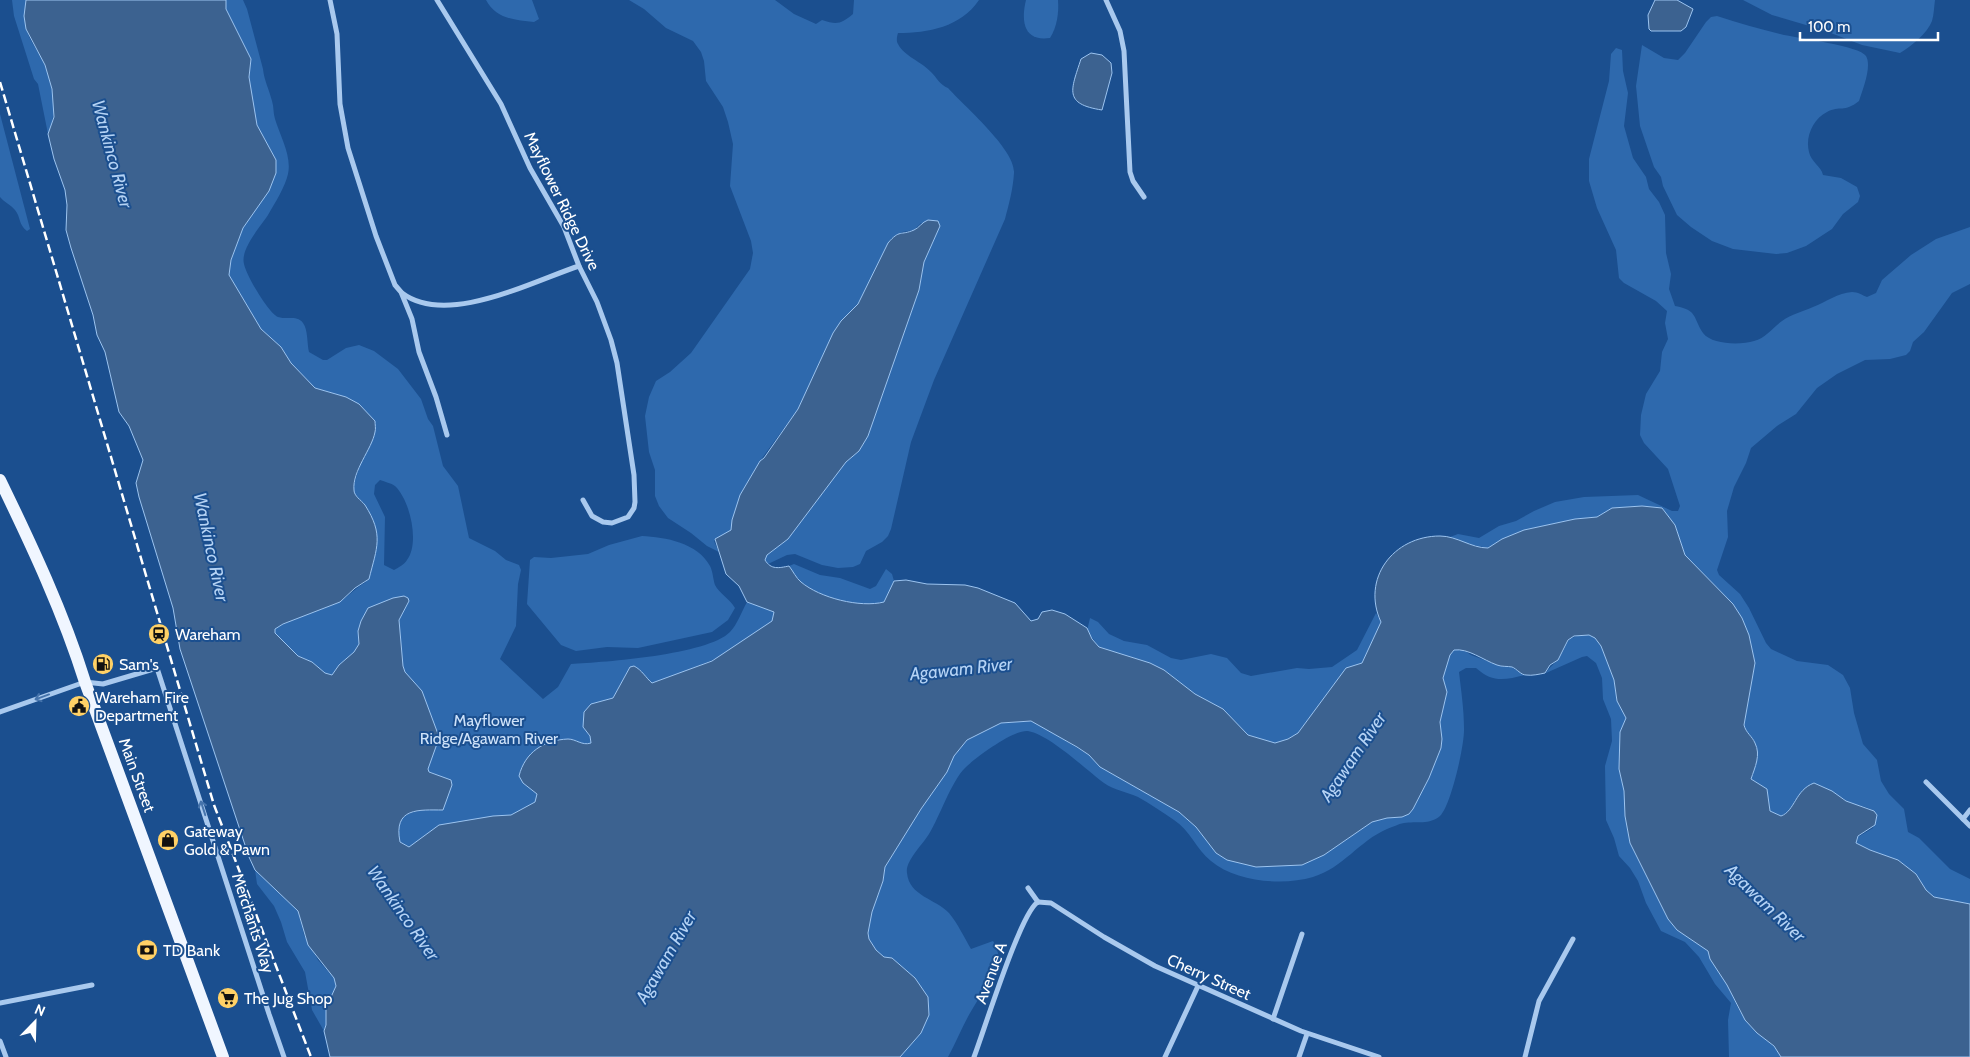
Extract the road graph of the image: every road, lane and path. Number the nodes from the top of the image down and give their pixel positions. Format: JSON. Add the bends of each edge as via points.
{"nodes":[{"id":1,"x":330,"y":0,"type":"edge"},
{"id":2,"x":437,"y":0,"type":"edge"},
{"id":3,"x":1106,"y":0,"type":"edge"},
{"id":4,"x":1144,"y":197,"type":"dead end"},
{"id":5,"x":579,"y":266,"type":"junction"},
{"id":6,"x":401,"y":292,"type":"junction"},
{"id":7,"x":447,"y":435,"type":"dead end"},
{"id":8,"x":0,"y":480,"type":"edge"},
{"id":9,"x":583,"y":500,"type":"dead end"},
{"id":10,"x":85,"y":682,"type":"junction"},
{"id":11,"x":0,"y":712,"type":"edge"},
{"id":12,"x":1926,"y":782,"type":"dead end"},
{"id":13,"x":1970,"y":810,"type":"edge"},
{"id":14,"x":1963,"y":819,"type":"junction"},
{"id":15,"x":1970,"y":826,"type":"edge"},
{"id":16,"x":1028,"y":888,"type":"dead end"},
{"id":17,"x":1038,"y":902,"type":"junction"},
{"id":18,"x":1302,"y":934,"type":"dead end"},
{"id":19,"x":1573,"y":939,"type":"dead end"},
{"id":20,"x":92,"y":985,"type":"dead end"},
{"id":21,"x":1198,"y":986,"type":"junction"},
{"id":22,"x":0,"y":1003,"type":"edge"},
{"id":23,"x":1273,"y":1019,"type":"junction"},
{"id":24,"x":1307,"y":1034,"type":"junction"},
{"id":25,"x":0,"y":1041,"type":"edge"},
{"id":26,"x":6,"y":1057,"type":"edge"},
{"id":27,"x":223,"y":1057,"type":"edge"},
{"id":28,"x":284,"y":1057,"type":"edge"},
{"id":29,"x":974,"y":1057,"type":"edge"},
{"id":30,"x":1165,"y":1057,"type":"edge"},
{"id":31,"x":1300,"y":1057,"type":"edge"},
{"id":32,"x":1379,"y":1057,"type":"edge"},
{"id":33,"x":1525,"y":1057,"type":"edge"}],
"edges":[{"from":1,"to":6,"type":"street","via":[[337,34],[340,104],[345,135],[376,236],[395,285]]},
{"from":2,"to":5,"type":"street","name":"Mayflower Ridge Drive","via":[[501,104],[530,168],[564,227]]},
{"from":3,"to":4,"type":"street","via":[[1120,31],[1124,51],[1130,172]]},
{"from":5,"to":6,"type":"street","via":[[477,301],[430,304],[413,300]]},
{"from":5,"to":9,"type":"street","name":"Mayflower Ridge Drive","via":[[597,302],[614,351],[635,496],[634,508],[625,520],[612,523],[592,516]]},
{"from":6,"to":7,"type":"street"},
{"from":8,"to":10,"type":"main road","name":"Main Street","via":[[40,561]]},
{"from":10,"to":11,"type":"street","one_way":true},
{"from":10,"to":27,"type":"main road","name":"Main Street"},
{"from":28,"to":10,"type":"street","name":"Merchants Way","one_way":true,"via":[[156,668],[103,684]]},
{"from":12,"to":14,"type":"street"},
{"from":13,"to":14,"type":"street"},
{"from":14,"to":15,"type":"street"},
{"from":16,"to":17,"type":"street"},
{"from":17,"to":21,"type":"street","name":"Cherry Street","via":[[1051,903],[1133,954]]},
{"from":17,"to":29,"type":"street","name":"Avenue A","via":[[1019,932]]},
{"from":18,"to":23,"type":"street"},
{"from":19,"to":33,"type":"street","via":[[1539,1001]]},
{"from":20,"to":22,"type":"street"},
{"from":21,"to":23,"type":"street","name":"Cherry Street"},
{"from":21,"to":30,"type":"street"},
{"from":23,"to":24,"type":"street","name":"Cherry Street"},
{"from":24,"to":31,"type":"street"},
{"from":24,"to":32,"type":"street","name":"Cherry Street"},
{"from":25,"to":26,"type":"street"}]}
